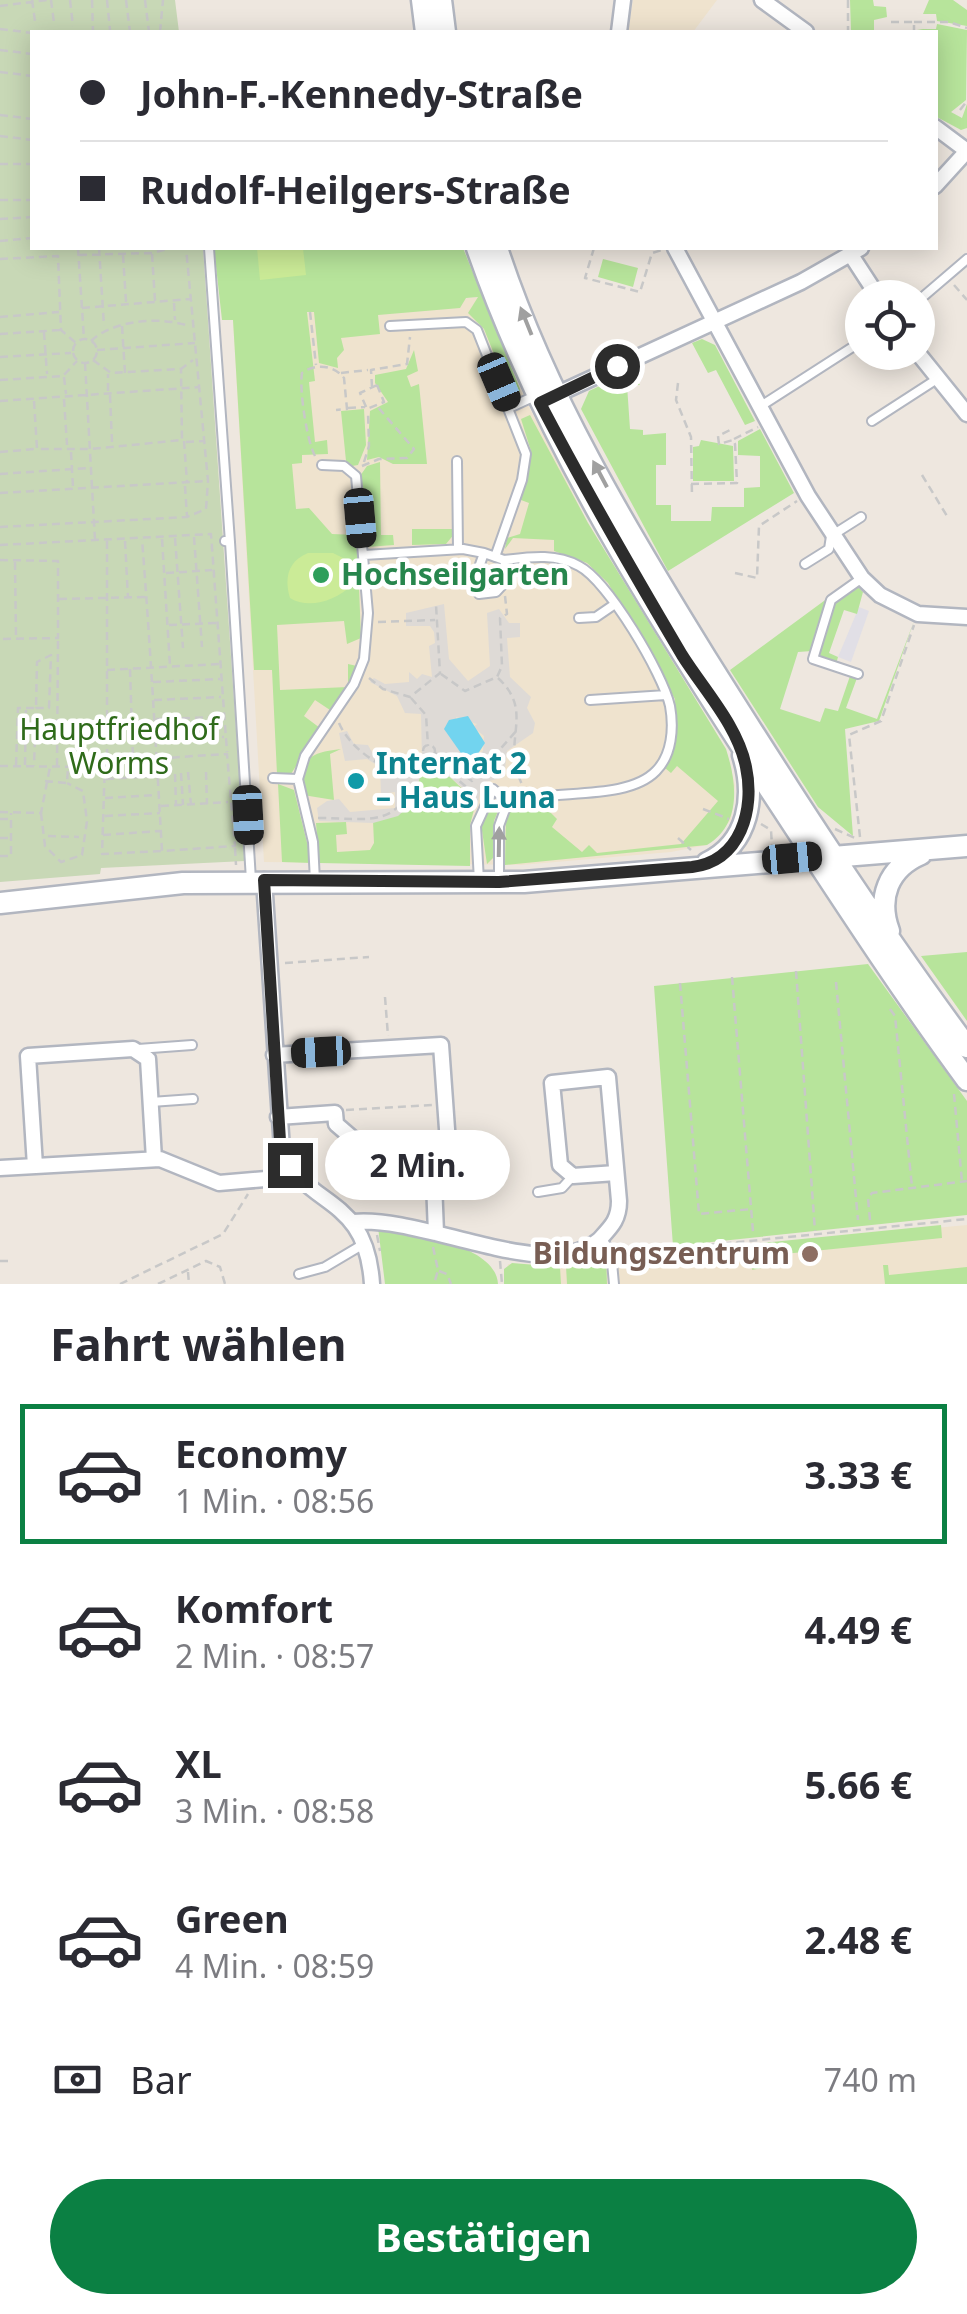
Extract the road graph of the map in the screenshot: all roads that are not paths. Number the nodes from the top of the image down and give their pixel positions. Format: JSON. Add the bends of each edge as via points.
{"nodes":[{"id":1,"x":422,"y":0,"type":"edge"},
{"id":2,"x":441,"y":0,"type":"edge"},
{"id":3,"x":622,"y":0,"type":"edge"},
{"id":4,"x":762,"y":0,"type":"edge"},
{"id":5,"x":426,"y":30,"type":"edge"},
{"id":6,"x":445,"y":30,"type":"edge"},
{"id":7,"x":619,"y":30,"type":"edge"},
{"id":8,"x":803,"y":30,"type":"edge"},
{"id":9,"x":938,"y":129,"type":"edge"},
{"id":10,"x":967,"y":151,"type":"edge"},
{"id":11,"x":938,"y":183,"type":"edge"},
{"id":12,"x":210,"y":250,"type":"edge"},
{"id":13,"x":478,"y":250,"type":"edge"},
{"id":14,"x":499,"y":250,"type":"edge"},
{"id":15,"x":675,"y":250,"type":"edge"},
{"id":16,"x":856,"y":251,"type":"edge"},
{"id":17,"x":967,"y":258,"type":"edge"},
{"id":18,"x":870,"y":280,"type":"edge"},
{"id":19,"x":935,"y":286,"type":"edge"},
{"id":20,"x":714,"y":321,"type":"junction"},
{"id":21,"x":390,"y":326,"type":"dead end"},
{"id":22,"x":845,"y":352,"type":"edge"},
{"id":23,"x":930,"y":370,"type":"edge"},
{"id":24,"x":937,"y":379,"type":"junction"},
{"id":25,"x":545,"y":397,"type":"junction"},
{"id":26,"x":761,"y":406,"type":"junction"},
{"id":27,"x":510,"y":408,"type":"junction"},
{"id":28,"x":967,"y":414,"type":"edge"},
{"id":29,"x":872,"y":420,"type":"dead end"},
{"id":30,"x":456,"y":461,"type":"dead end"},
{"id":31,"x":322,"y":465,"type":"road end"},
{"id":32,"x":861,"y":517,"type":"dead end"},
{"id":33,"x":831,"y":536,"type":"junction"},
{"id":34,"x":458,"y":549,"type":"junction"},
{"id":35,"x":484,"y":554,"type":"junction"},
{"id":36,"x":364,"y":555,"type":"junction"},
{"id":37,"x":499,"y":559,"type":"junction"},
{"id":38,"x":805,"y":564,"type":"dead end"},
{"id":39,"x":862,"y":578,"type":"junction"},
{"id":40,"x":615,"y":604,"type":"junction"},
{"id":41,"x":967,"y":617,"type":"edge"},
{"id":42,"x":579,"y":618,"type":"dead end"},
{"id":43,"x":858,"y":674,"type":"dead end"},
{"id":44,"x":666,"y":695,"type":"junction"},
{"id":45,"x":590,"y":700,"type":"dead end"},
{"id":46,"x":739,"y":742,"type":"junction"},
{"id":47,"x":273,"y":778,"type":"dead end"},
{"id":48,"x":298,"y":779,"type":"junction"},
{"id":49,"x":500,"y":795,"type":"dead end"},
{"id":50,"x":967,"y":846,"type":"edge"},
{"id":51,"x":929,"y":850,"type":"junction"},
{"id":52,"x":824,"y":856,"type":"junction"},
{"id":53,"x":696,"y":858,"type":"junction"},
{"id":54,"x":250,"y":880,"type":"junction"},
{"id":55,"x":315,"y":881,"type":"junction"},
{"id":56,"x":489,"y":882,"type":"junction"},
{"id":57,"x":0,"y":903,"type":"edge"},
{"id":58,"x":898,"y":957,"type":"junction"},
{"id":59,"x":192,"y":1045,"type":"dead end"},
{"id":60,"x":967,"y":1047,"type":"edge"},
{"id":61,"x":133,"y":1050,"type":"junction"},
{"id":62,"x":274,"y":1055,"type":"junction"},
{"id":63,"x":961,"y":1087,"type":"edge"},
{"id":64,"x":193,"y":1100,"type":"dead end"},
{"id":65,"x":151,"y":1102,"type":"junction"},
{"id":66,"x":278,"y":1116,"type":"junction"},
{"id":67,"x":449,"y":1158,"type":"junction"},
{"id":68,"x":154,"y":1159,"type":"junction"},
{"id":69,"x":35,"y":1166,"type":"junction"},
{"id":70,"x":0,"y":1168,"type":"edge"},
{"id":71,"x":616,"y":1173,"type":"junction"},
{"id":72,"x":301,"y":1176,"type":"junction"},
{"id":73,"x":572,"y":1176,"type":"junction"},
{"id":74,"x":538,"y":1192,"type":"dead end"},
{"id":75,"x":361,"y":1222,"type":"junction"},
{"id":76,"x":434,"y":1232,"type":"junction"},
{"id":77,"x":601,"y":1238,"type":"junction"},
{"id":78,"x":366,"y":1243,"type":"junction"},
{"id":79,"x":299,"y":1274,"type":"dead end"},
{"id":80,"x":372,"y":1284,"type":"edge"},
{"id":81,"x":614,"y":1284,"type":"edge"}],
"edges":[{"from":1,"to":5,"type":"street"},
{"from":2,"to":6,"type":"street"},
{"from":3,"to":7,"type":"street"},
{"from":4,"to":8,"type":"street"},
{"from":9,"to":10,"type":"street"},
{"from":10,"to":11,"type":"street"},
{"from":12,"to":54,"type":"lane"},
{"from":13,"to":25,"type":"street"},
{"from":25,"to":14,"type":"street","one_way":true},
{"from":15,"to":20,"type":"street"},
{"from":16,"to":18,"type":"street"},
{"from":16,"to":20,"type":"street"},
{"from":17,"to":19,"type":"lane"},
{"from":20,"to":25,"type":"street"},
{"from":20,"to":26,"type":"street"},
{"from":21,"to":27,"type":"lane","via":[[474,326]]},
{"from":22,"to":26,"type":"lane"},
{"from":23,"to":24,"type":"street"},
{"from":24,"to":28,"type":"street"},
{"from":24,"to":29,"type":"lane"},
{"from":25,"to":27,"type":"lane"},
{"from":25,"to":46,"type":"street","via":[[619,550]]},
{"from":52,"to":25,"type":"street","one_way":true},
{"from":26,"to":33,"type":"street"},
{"from":27,"to":37,"type":"lane","via":[[525,462]]},
{"from":30,"to":34,"type":"lane"},
{"from":31,"to":36,"type":"lane","via":[[344,466],[356,476]]},
{"from":32,"to":33,"type":"lane"},
{"from":33,"to":38,"type":"lane","via":[[829,549]]},
{"from":33,"to":39,"type":"street"},
{"from":34,"to":35,"type":"lane"},
{"from":34,"to":36,"type":"lane"},
{"from":35,"to":37,"type":"lane"},
{"from":35,"to":37,"type":"lane","via":[[479,594],[505,587]]},
{"from":36,"to":48,"type":"lane","via":[[367,618],[360,670],[305,756]]},
{"from":37,"to":40,"type":"lane","via":[[566,560],[594,577]]},
{"from":39,"to":41,"type":"street","via":[[918,614]]},
{"from":39,"to":43,"type":"lane","via":[[831,600],[813,660]]},
{"from":40,"to":42,"type":"lane"},
{"from":40,"to":44,"type":"lane"},
{"from":44,"to":45,"type":"lane"},
{"from":56,"to":44,"type":"lane","one_way":true,"via":[[507,804],[628,787],[660,771],[670,744]]},
{"from":46,"to":52,"type":"street"},
{"from":46,"to":53,"type":"street","via":[[746,816],[734,845]]},
{"from":47,"to":48,"type":"lane"},
{"from":48,"to":55,"type":"lane"},
{"from":49,"to":56,"type":"lane","via":[[493,789],[482,807],[475,837]]},
{"from":50,"to":51,"type":"street"},
{"from":51,"to":52,"type":"street"},
{"from":51,"to":58,"type":"street","via":[[900,866],[884,894]]},
{"from":52,"to":53,"type":"street"},
{"from":52,"to":58,"type":"street"},
{"from":52,"to":63,"type":"street"},
{"from":53,"to":56,"type":"street"},
{"from":54,"to":55,"type":"street"},
{"from":54,"to":57,"type":"street"},
{"from":54,"to":62,"type":"street","via":[[268,964]]},
{"from":55,"to":56,"type":"street"},
{"from":58,"to":60,"type":"street"},
{"from":59,"to":61,"type":"lane"},
{"from":61,"to":65,"type":"street","via":[[148,1060]]},
{"from":61,"to":69,"type":"street","via":[[28,1056]]},
{"from":62,"to":66,"type":"street"},
{"from":62,"to":67,"type":"street","via":[[442,1045]]},
{"from":64,"to":65,"type":"lane"},
{"from":65,"to":68,"type":"street"},
{"from":66,"to":67,"type":"street","via":[[335,1113],[336,1124],[380,1162]]},
{"from":66,"to":72,"type":"street","via":[[284,1155]]},
{"from":67,"to":76,"type":"street","via":[[450,1171],[434,1182]]},
{"from":68,"to":69,"type":"street"},
{"from":68,"to":72,"type":"street","via":[[214,1182]]},
{"from":69,"to":70,"type":"street"},
{"from":71,"to":73,"type":"street"},
{"from":71,"to":73,"type":"street","via":[[608,1077],[552,1083],[560,1165]]},
{"from":71,"to":77,"type":"street","via":[[619,1211]]},
{"from":72,"to":75,"type":"street"},
{"from":73,"to":74,"type":"lane","via":[[562,1188]]},
{"from":75,"to":76,"type":"street"},
{"from":75,"to":78,"type":"street"},
{"from":76,"to":77,"type":"street","via":[[500,1256],[567,1260]]},
{"from":77,"to":81,"type":"lane","via":[[611,1252]]},
{"from":78,"to":79,"type":"lane"},
{"from":78,"to":80,"type":"street"}]}
